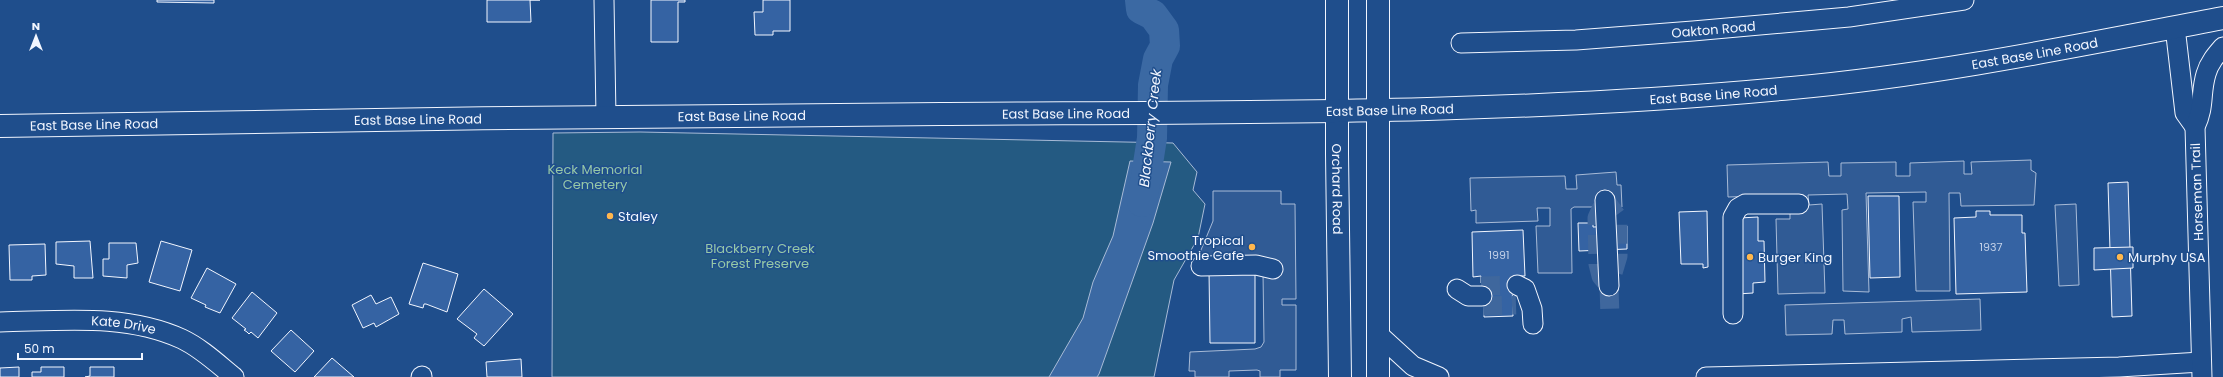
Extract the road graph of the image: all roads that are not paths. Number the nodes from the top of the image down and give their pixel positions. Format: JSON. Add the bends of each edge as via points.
{"nodes":[{"id":1,"x":604,"y":0,"type":"edge"},
{"id":2,"x":1337,"y":0,"type":"edge"},
{"id":3,"x":1378,"y":0,"type":"edge"},
{"id":4,"x":1964,"y":0,"type":"edge"},
{"id":5,"x":2223,"y":18,"type":"edge"},
{"id":6,"x":2175,"y":27,"type":"junction"},
{"id":7,"x":1461,"y":42,"type":"dead end"},
{"id":8,"x":2223,"y":47,"type":"edge"},
{"id":9,"x":1377,"y":110,"type":"junction"},
{"id":10,"x":1337,"y":111,"type":"junction"},
{"id":11,"x":606,"y":116,"type":"junction"},
{"id":12,"x":0,"y":126,"type":"edge"},
{"id":13,"x":2195,"y":126,"type":"junction"},
{"id":14,"x":1605,"y":200,"type":"dead end"},
{"id":15,"x":1799,"y":204,"type":"dead end"},
{"id":16,"x":1201,"y":266,"type":"dead end"},
{"id":17,"x":1274,"y":269,"type":"dead end"},
{"id":18,"x":1609,"y":286,"type":"dead end"},
{"id":19,"x":1457,"y":290,"type":"dead end"},
{"id":20,"x":1482,"y":296,"type":"tunnel mouth"},
{"id":21,"x":1733,"y":314,"type":"dead end"},
{"id":22,"x":0,"y":322,"type":"edge"},
{"id":23,"x":1378,"y":334,"type":"junction"},
{"id":24,"x":2202,"y":369,"type":"edge"},
{"id":25,"x":1337,"y":372,"type":"edge"},
{"id":26,"x":234,"y":377,"type":"edge"},
{"id":27,"x":1378,"y":377,"type":"edge"},
{"id":28,"x":1439,"y":377,"type":"edge"},
{"id":29,"x":1706,"y":377,"type":"edge"}],
"edges":[{"from":1,"to":11,"type":"street"},
{"from":2,"to":10,"type":"main road","name":"Orchard Road"},
{"from":3,"to":9,"type":"main road"},
{"from":4,"to":7,"type":"street","name":"Oakton Road","via":[[1849,17],[1693,31],[1576,40]]},
{"from":5,"to":6,"type":"main road","name":"East Base Line Road"},
{"from":6,"to":9,"type":"main road","name":"East Base Line Road","via":[[1934,70],[1798,88],[1628,102]]},
{"from":6,"to":13,"type":"street","name":"Horseman Trail","via":[[2185,113]]},
{"from":8,"to":13,"type":"street","name":"Horseman Trail","via":[[2213,58],[2206,74],[2202,113]]},
{"from":9,"to":10,"type":"main road","name":"East Base Line Road"},
{"from":9,"to":23,"type":"main road"},
{"from":10,"to":11,"type":"main road","name":"East Base Line Road"},
{"from":10,"to":25,"type":"main road","name":"Orchard Road"},
{"from":11,"to":12,"type":"main road","name":"East Base Line Road"},
{"from":13,"to":24,"type":"street","name":"Horseman Trail"},
{"from":14,"to":18,"type":"street"},
{"from":15,"to":21,"type":"street","via":[[1745,204],[1738,208],[1733,217]]},
{"from":16,"to":17,"type":"street","via":[[1256,265]]},
{"from":19,"to":20,"type":"street","via":[[1467,286]]},
{"from":22,"to":26,"type":"street","name":"Kate Drive","via":[[108,320],[144,325],[183,340]]},
{"from":23,"to":27,"type":"main road"},
{"from":23,"to":28,"type":"street","via":[[1413,366]]},
{"from":24,"to":29,"type":"street","via":[[2119,366]]}]}
